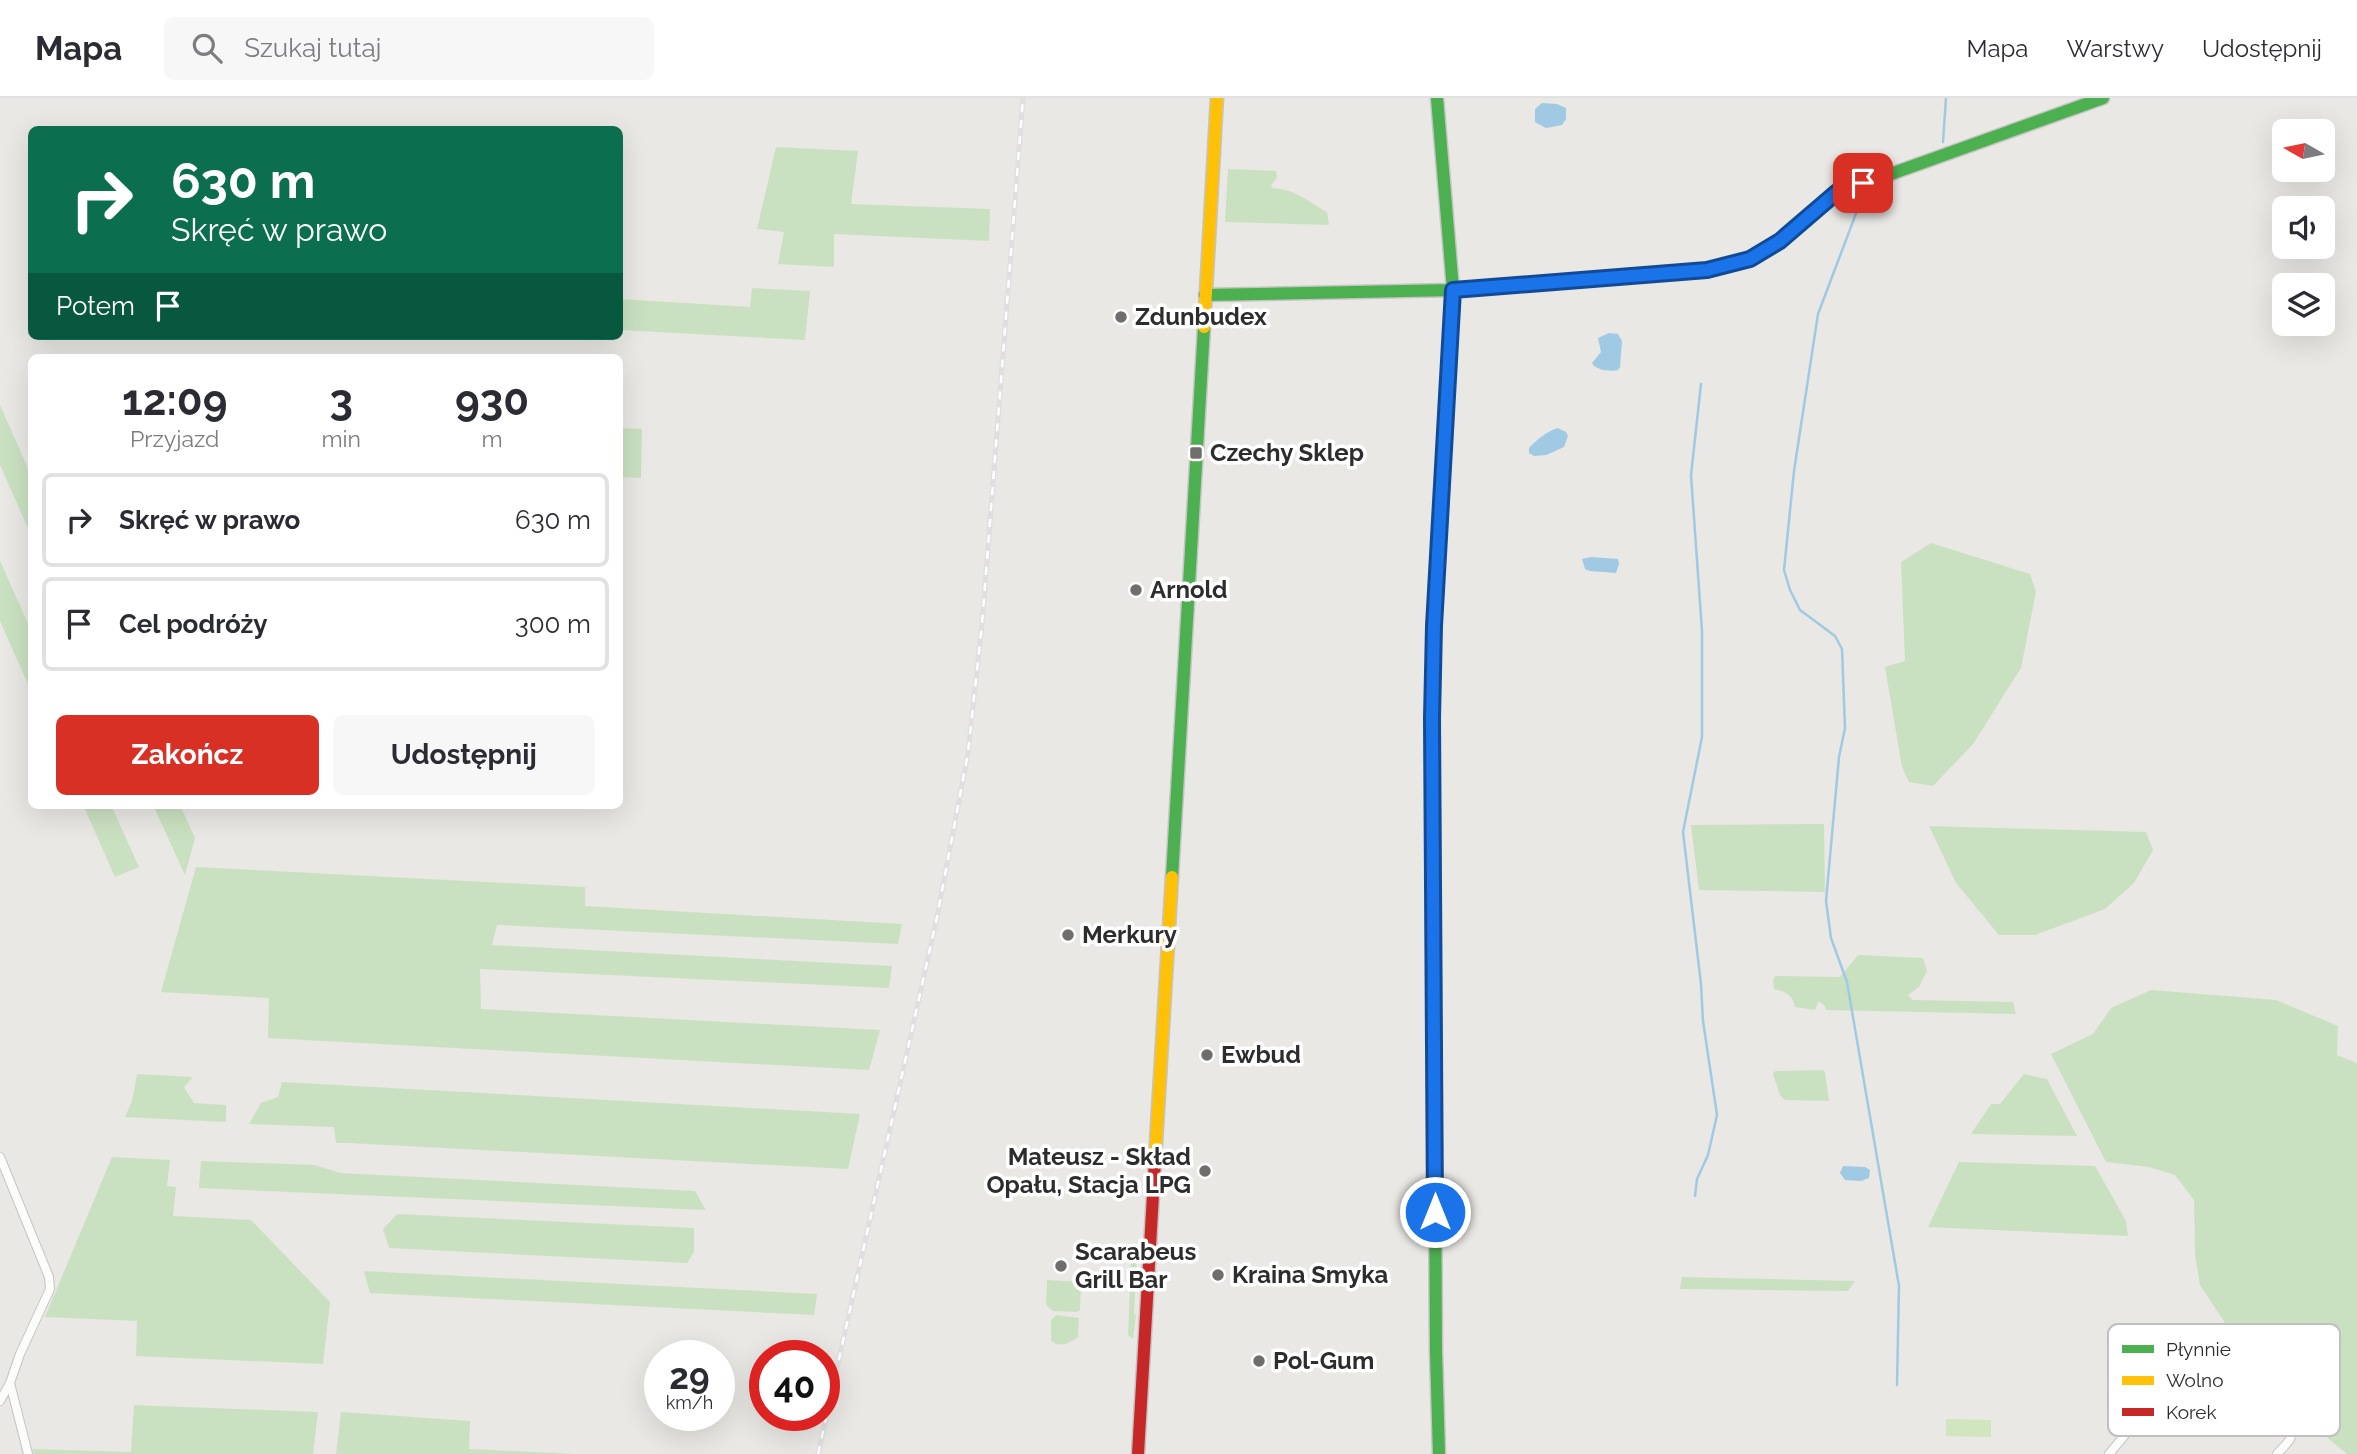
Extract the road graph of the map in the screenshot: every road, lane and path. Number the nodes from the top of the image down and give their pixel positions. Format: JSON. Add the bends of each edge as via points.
{"nodes":[{"id":1,"x":1217,"y":98,"type":"edge"},
{"id":2,"x":1437,"y":98,"type":"edge"},
{"id":3,"x":2103,"y":98,"type":"edge"},
{"id":4,"x":1453,"y":290,"type":"junction"},
{"id":5,"x":1206,"y":295,"type":"junction"},
{"id":6,"x":0,"y":1157,"type":"edge"},
{"id":7,"x":10,"y":1383,"type":"junction"},
{"id":8,"x":0,"y":1401,"type":"edge"},
{"id":9,"x":2124,"y":1436,"type":"edge"},
{"id":10,"x":2291,"y":1436,"type":"edge"},
{"id":11,"x":28,"y":1454,"type":"edge"},
{"id":12,"x":1138,"y":1454,"type":"edge"},
{"id":13,"x":1439,"y":1454,"type":"edge"},
{"id":14,"x":2109,"y":1454,"type":"edge"},
{"id":15,"x":2277,"y":1454,"type":"edge"}],
"edges":[{"from":1,"to":5,"type":"street"},
{"from":2,"to":4,"type":"street"},
{"from":3,"to":4,"type":"street","via":[[1837,192],[1780,241],[1750,259],[1707,270]]},
{"from":4,"to":5,"type":"street"},
{"from":4,"to":13,"type":"street","via":[[1432,718]]},
{"from":5,"to":12,"type":"street"},
{"from":6,"to":7,"type":"street","via":[[50,1277],[50,1289]]},
{"from":7,"to":8,"type":"street"},
{"from":7,"to":11,"type":"street"},
{"from":9,"to":14,"type":"street"},
{"from":10,"to":15,"type":"street"}]}
